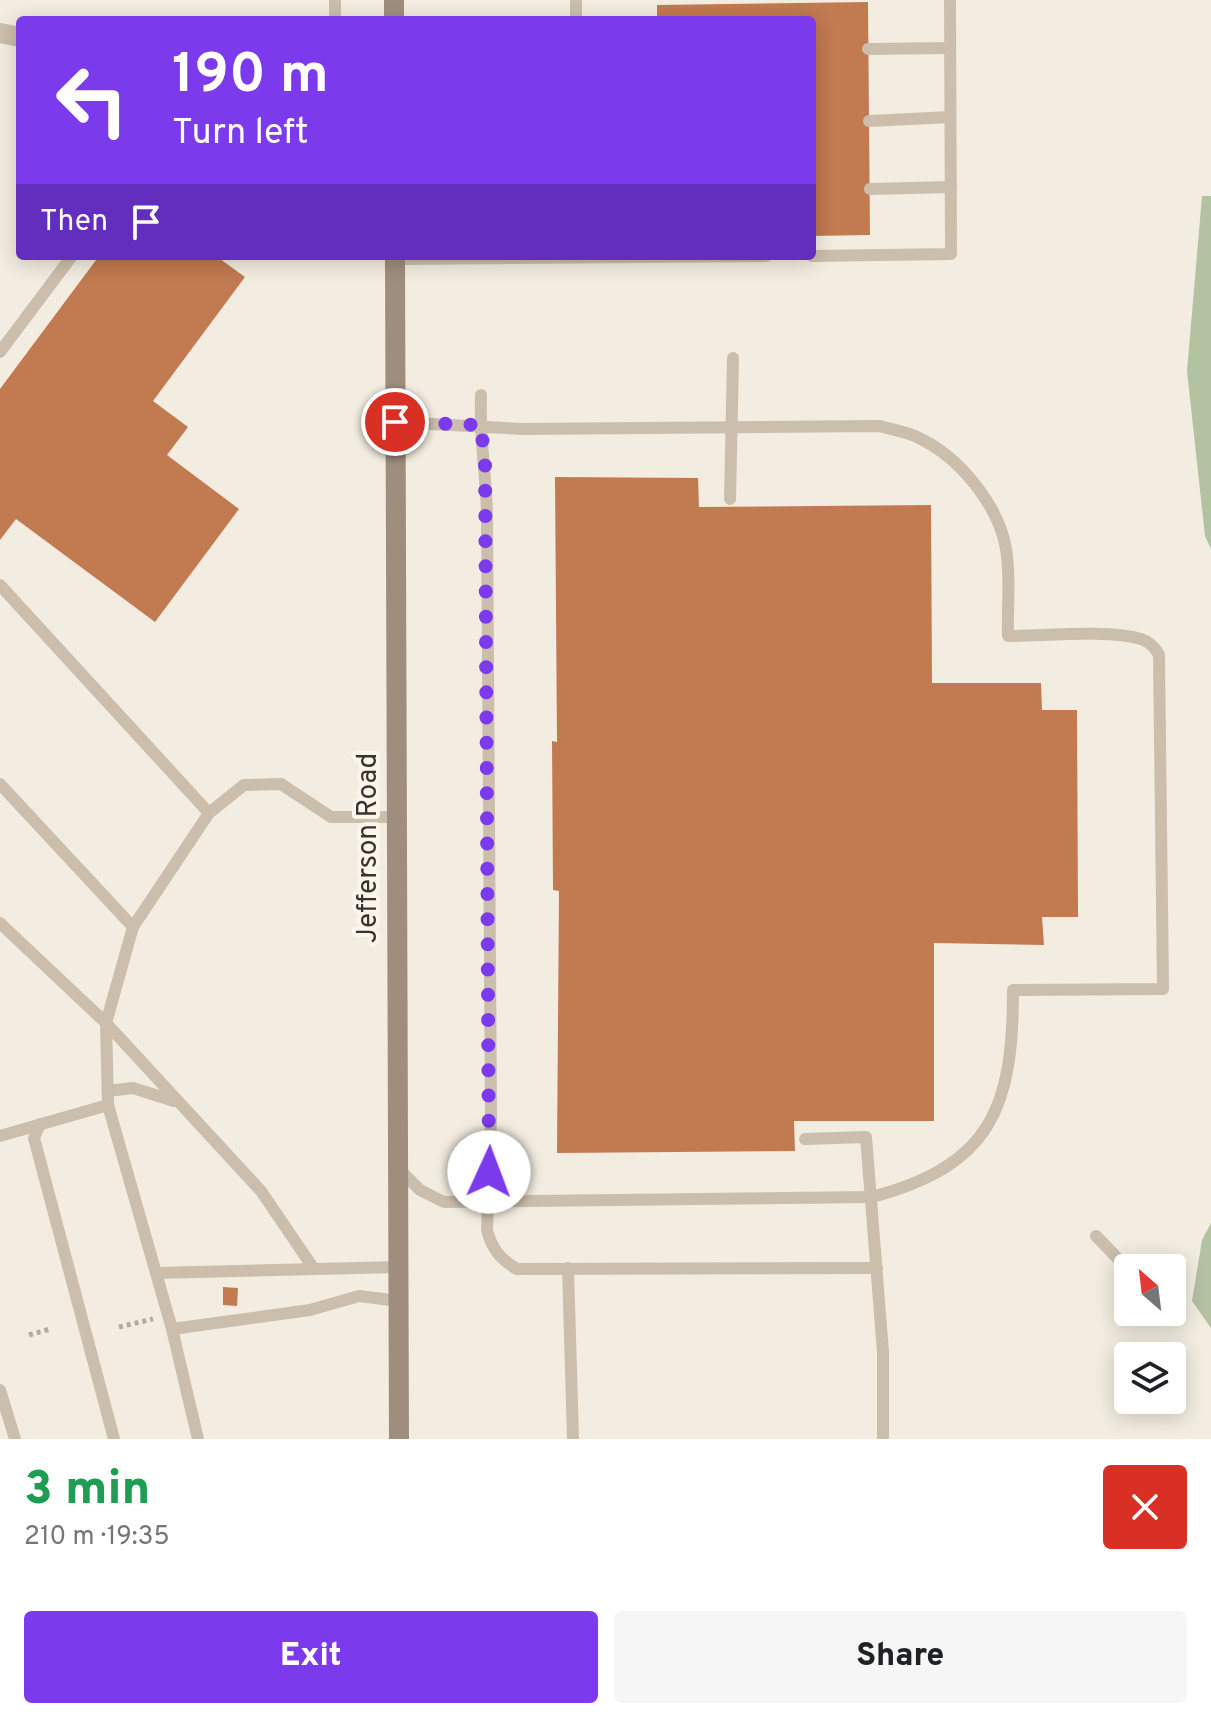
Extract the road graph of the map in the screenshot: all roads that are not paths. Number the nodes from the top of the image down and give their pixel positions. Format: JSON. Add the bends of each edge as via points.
{"nodes":[{"id":1,"x":950,"y":0,"type":"edge"},
{"id":2,"x":950,"y":48,"type":"junction"},
{"id":3,"x":868,"y":49,"type":"dead end"},
{"id":4,"x":950,"y":117,"type":"junction"},
{"id":5,"x":869,"y":121,"type":"dead end"},
{"id":6,"x":951,"y":187,"type":"junction"},
{"id":7,"x":870,"y":189,"type":"dead end"},
{"id":8,"x":816,"y":256,"type":"edge"},
{"id":9,"x":69,"y":260,"type":"edge"},
{"id":10,"x":395,"y":260,"type":"edge"},
{"id":11,"x":0,"y":352,"type":"edge"},
{"id":12,"x":733,"y":358,"type":"dead end"},
{"id":13,"x":481,"y":395,"type":"dead end"},
{"id":14,"x":395,"y":422,"type":"junction"},
{"id":15,"x":480,"y":425,"type":"junction"},
{"id":16,"x":733,"y":425,"type":"junction"},
{"id":17,"x":730,"y":499,"type":"dead end"},
{"id":18,"x":0,"y":585,"type":"edge"},
{"id":19,"x":0,"y":784,"type":"edge"},
{"id":20,"x":209,"y":813,"type":"junction"},
{"id":21,"x":397,"y":817,"type":"junction"},
{"id":22,"x":0,"y":923,"type":"edge"},
{"id":23,"x":133,"y":927,"type":"junction"},
{"id":24,"x":106,"y":1023,"type":"junction"},
{"id":25,"x":108,"y":1091,"type":"junction"},
{"id":26,"x":180,"y":1104,"type":"junction"},
{"id":27,"x":108,"y":1105,"type":"junction"},
{"id":28,"x":40,"y":1124,"type":"junction"},
{"id":29,"x":0,"y":1136,"type":"edge"},
{"id":30,"x":805,"y":1139,"type":"dead end"},
{"id":31,"x":398,"y":1168,"type":"junction"},
{"id":32,"x":872,"y":1197,"type":"junction"},
{"id":33,"x":488,"y":1200,"type":"junction"},
{"id":34,"x":1096,"y":1236,"type":"dead end"},
{"id":35,"x":1114,"y":1255,"type":"edge"},
{"id":36,"x":399,"y":1267,"type":"junction"},
{"id":37,"x":568,"y":1268,"type":"junction"},
{"id":38,"x":877,"y":1268,"type":"junction"},
{"id":39,"x":314,"y":1269,"type":"junction"},
{"id":40,"x":156,"y":1273,"type":"junction"},
{"id":41,"x":399,"y":1301,"type":"junction"},
{"id":42,"x":172,"y":1329,"type":"junction"},
{"id":43,"x":0,"y":1390,"type":"edge"},
{"id":44,"x":15,"y":1439,"type":"edge"},
{"id":45,"x":114,"y":1439,"type":"edge"},
{"id":46,"x":198,"y":1439,"type":"edge"},
{"id":47,"x":399,"y":1439,"type":"edge"},
{"id":48,"x":573,"y":1439,"type":"edge"},
{"id":49,"x":883,"y":1439,"type":"edge"}],
"edges":[{"from":1,"to":2,"type":"lane"},
{"from":2,"to":3,"type":"lane"},
{"from":2,"to":4,"type":"lane"},
{"from":4,"to":5,"type":"lane"},
{"from":4,"to":6,"type":"lane"},
{"from":6,"to":7,"type":"lane"},
{"from":6,"to":8,"type":"lane","via":[[951,254]]},
{"from":9,"to":11,"type":"lane"},
{"from":10,"to":14,"type":"main road","name":"Jefferson Road"},
{"from":12,"to":16,"type":"lane"},
{"from":13,"to":15,"type":"lane"},
{"from":14,"to":15,"type":"lane"},
{"from":14,"to":21,"type":"main road","name":"Jefferson Road"},
{"from":15,"to":16,"type":"lane"},
{"from":15,"to":33,"type":"lane","via":[[487,514]]},
{"from":16,"to":17,"type":"lane"},
{"from":16,"to":32,"type":"lane","via":[[880,426],[922,439],[981,491],[1000,524],[1006,551],[1008,636],[1119,636],[1141,639],[1159,655],[1163,989],[1013,990],[1010,1070],[982,1135],[931,1178]]},
{"from":18,"to":20,"type":"lane"},
{"from":19,"to":23,"type":"lane"},
{"from":20,"to":21,"type":"lane","via":[[244,785],[281,784],[331,817]]},
{"from":20,"to":23,"type":"lane"},
{"from":21,"to":31,"type":"main road","name":"Jefferson Road"},
{"from":22,"to":24,"type":"lane"},
{"from":23,"to":24,"type":"lane"},
{"from":24,"to":25,"type":"lane"},
{"from":24,"to":26,"type":"lane"},
{"from":25,"to":26,"type":"lane","via":[[133,1088]]},
{"from":25,"to":27,"type":"lane"},
{"from":26,"to":39,"type":"lane","via":[[261,1191]]},
{"from":27,"to":28,"type":"lane"},
{"from":27,"to":40,"type":"lane"},
{"from":28,"to":29,"type":"lane"},
{"from":28,"to":45,"type":"lane","via":[[34,1138]]},
{"from":30,"to":32,"type":"lane","via":[[866,1137]]},
{"from":31,"to":33,"type":"lane","via":[[420,1190],[444,1202]]},
{"from":31,"to":36,"type":"main road","name":"Jefferson Road"},
{"from":32,"to":33,"type":"lane"},
{"from":32,"to":38,"type":"lane"},
{"from":33,"to":37,"type":"lane","via":[[487,1230],[503,1261],[517,1269]]},
{"from":34,"to":35,"type":"lane"},
{"from":36,"to":39,"type":"lane"},
{"from":36,"to":41,"type":"main road","name":"Jefferson Road"},
{"from":37,"to":38,"type":"lane"},
{"from":37,"to":48,"type":"lane"},
{"from":38,"to":49,"type":"lane"},
{"from":39,"to":40,"type":"lane"},
{"from":40,"to":42,"type":"lane"},
{"from":41,"to":42,"type":"lane","via":[[359,1296],[310,1310]]},
{"from":41,"to":47,"type":"main road","name":"Jefferson Road"},
{"from":42,"to":46,"type":"lane"},
{"from":43,"to":44,"type":"lane"}]}
